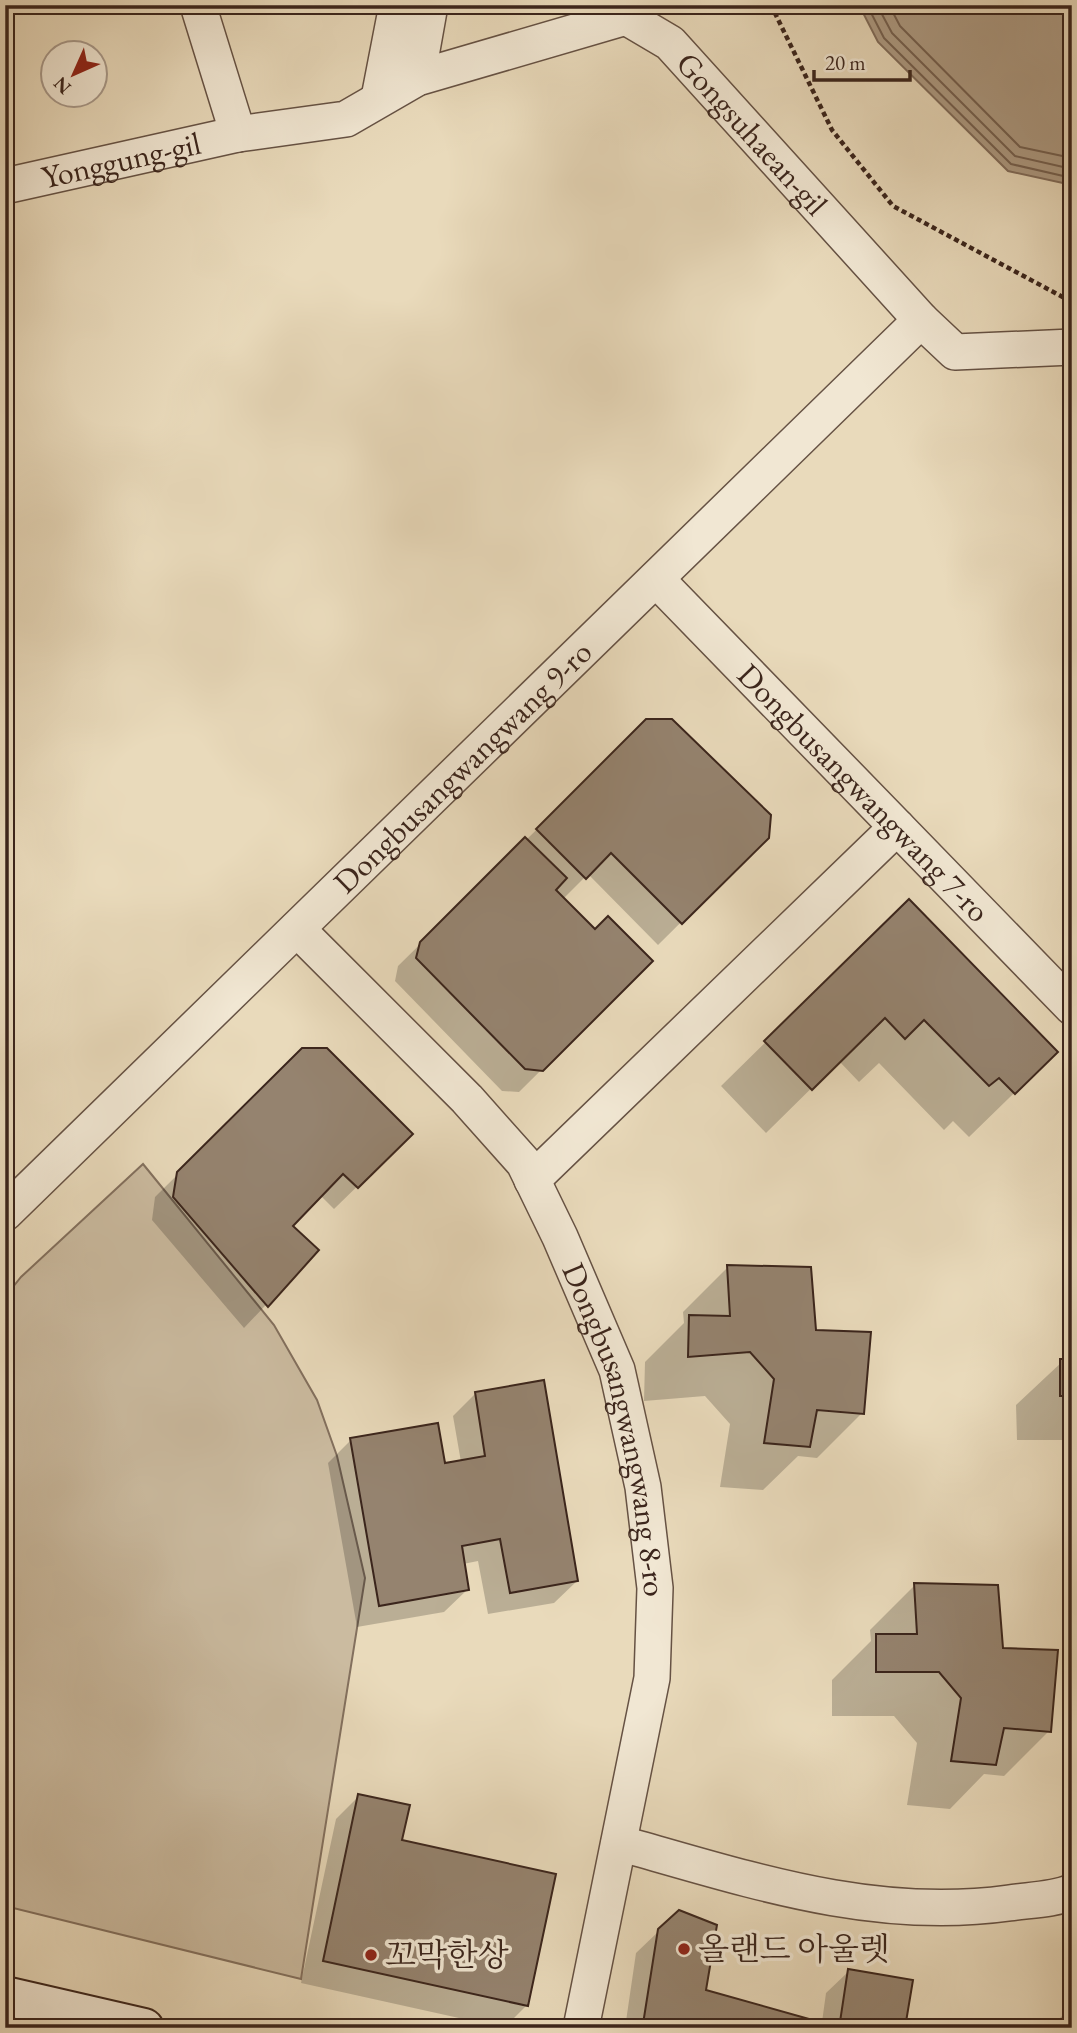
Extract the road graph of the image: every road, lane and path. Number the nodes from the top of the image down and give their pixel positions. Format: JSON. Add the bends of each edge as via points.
{"nodes":[{"id":1,"x":198,"y":5,"type":"edge"},
{"id":2,"x":397,"y":5,"type":"edge"},
{"id":3,"x":430,"y":5,"type":"edge"},
{"id":4,"x":771,"y":5,"type":"edge"},
{"id":5,"x":417,"y":78,"type":"junction"},
{"id":6,"x":379,"y":98,"type":"junction"},
{"id":7,"x":239,"y":134,"type":"junction"},
{"id":8,"x":5,"y":186,"type":"edge"},
{"id":9,"x":1072,"y":303,"type":"edge"},
{"id":10,"x":921,"y":320,"type":"junction"},
{"id":11,"x":1072,"y":347,"type":"edge"},
{"id":12,"x":656,"y":579,"type":"junction"},
{"id":13,"x":897,"y":827,"type":"junction"},
{"id":14,"x":297,"y":929,"type":"junction"},
{"id":15,"x":1072,"y":1007,"type":"edge"},
{"id":16,"x":532,"y":1180,"type":"junction"},
{"id":17,"x":5,"y":1213,"type":"edge"},
{"id":18,"x":619,"y":1843,"type":"junction"},
{"id":19,"x":1072,"y":1892,"type":"edge"},
{"id":20,"x":5,"y":1996,"type":"edge"},
{"id":21,"x":144,"y":2028,"type":"edge"},
{"id":22,"x":581,"y":2028,"type":"edge"}],
"edges":[{"from":1,"to":7,"type":"street"},
{"from":2,"to":6,"type":"street"},
{"from":3,"to":5,"type":"street"},
{"from":4,"to":9,"type":"path","via":[[832,130],[893,206]]},
{"from":5,"to":6,"type":"street","name":"Gongsuhaean-gil"},
{"from":5,"to":10,"type":"street","name":"Gongsuhaean-gil","via":[[626,16],[670,43]]},
{"from":6,"to":7,"type":"street","name":"Gongsuhaean-gil","via":[[346,119]]},
{"from":7,"to":8,"type":"street","name":"Yonggung-gil"},
{"from":10,"to":11,"type":"street","name":"Gongsuhaean-gil","via":[[955,352]]},
{"from":10,"to":12,"type":"street","name":"Dongbusangwangwang 9-ro"},
{"from":12,"to":13,"type":"street","name":"Dongbusangwangwang 7-ro"},
{"from":12,"to":14,"type":"street","name":"Dongbusangwangwang 9-ro"},
{"from":13,"to":15,"type":"street","name":"Dongbusangwangwang 7-ro"},
{"from":13,"to":16,"type":"street"},
{"from":14,"to":16,"type":"street","name":"Dongbusangwangwang 8-ro","via":[[467,1099],[524,1163]]},
{"from":14,"to":17,"type":"street","name":"Dongbusangwangwang 9-ro"},
{"from":16,"to":18,"type":"street","name":"Dongbusangwangwang 8-ro","via":[[617,1370],[643,1487],[655,1588],[652,1678]]},
{"from":18,"to":19,"type":"street","via":[[785,1889],[900,1909],[990,1906]]},
{"from":18,"to":22,"type":"street","name":"Dongbusangwangwang 8-ro"},
{"from":20,"to":21,"type":"main road"}]}
